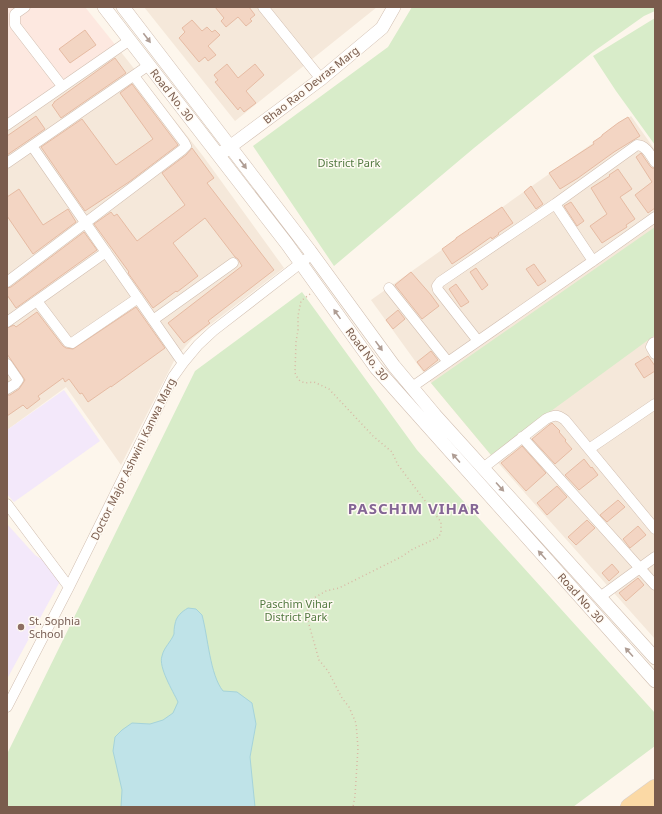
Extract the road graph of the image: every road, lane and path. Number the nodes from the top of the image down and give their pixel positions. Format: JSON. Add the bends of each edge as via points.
{"nodes":[{"id":1,"x":25,"y":7,"type":"edge"},
{"id":2,"x":104,"y":7,"type":"edge"},
{"id":3,"x":123,"y":7,"type":"edge"},
{"id":4,"x":263,"y":7,"type":"edge"},
{"id":5,"x":394,"y":7,"type":"edge"},
{"id":6,"x":130,"y":40,"type":"junction"},
{"id":7,"x":149,"y":65,"type":"junction"},
{"id":8,"x":134,"y":76,"type":"junction"},
{"id":9,"x":321,"y":79,"type":"junction"},
{"id":10,"x":62,"y":86,"type":"junction"},
{"id":11,"x":7,"y":125,"type":"edge"},
{"id":12,"x":32,"y":146,"type":"junction"},
{"id":13,"x":230,"y":148,"type":"junction"},
{"id":14,"x":219,"y":155,"type":"junction"},
{"id":15,"x":655,"y":162,"type":"edge"},
{"id":16,"x":7,"y":163,"type":"edge"},
{"id":17,"x":555,"y":204,"type":"junction"},
{"id":18,"x":655,"y":217,"type":"edge"},
{"id":19,"x":86,"y":223,"type":"junction"},
{"id":20,"x":106,"y":252,"type":"junction"},
{"id":21,"x":312,"y":254,"type":"junction"},
{"id":22,"x":593,"y":261,"type":"junction"},
{"id":23,"x":233,"y":263,"type":"dead end"},
{"id":24,"x":301,"y":263,"type":"junction"},
{"id":25,"x":7,"y":282,"type":"edge"},
{"id":26,"x":318,"y":288,"type":"junction"},
{"id":27,"x":389,"y":288,"type":"dead end"},
{"id":28,"x":138,"y":298,"type":"junction"},
{"id":29,"x":37,"y":300,"type":"junction"},
{"id":30,"x":7,"y":320,"type":"edge"},
{"id":31,"x":153,"y":320,"type":"junction"},
{"id":32,"x":478,"y":341,"type":"junction"},
{"id":33,"x":655,"y":342,"type":"edge"},
{"id":34,"x":655,"y":354,"type":"edge"},
{"id":35,"x":448,"y":362,"type":"junction"},
{"id":36,"x":183,"y":363,"type":"junction"},
{"id":37,"x":7,"y":364,"type":"edge"},
{"id":38,"x":412,"y":387,"type":"junction"},
{"id":39,"x":7,"y":389,"type":"edge"},
{"id":40,"x":655,"y":404,"type":"edge"},
{"id":41,"x":522,"y":437,"type":"junction"},
{"id":42,"x":589,"y":449,"type":"junction"},
{"id":43,"x":483,"y":468,"type":"junction"},
{"id":44,"x":7,"y":504,"type":"edge"},
{"id":45,"x":655,"y":529,"type":"edge"},
{"id":46,"x":655,"y":557,"type":"edge"},
{"id":47,"x":639,"y":568,"type":"junction"},
{"id":48,"x":655,"y":585,"type":"edge"},
{"id":49,"x":69,"y":587,"type":"junction"},
{"id":50,"x":600,"y":596,"type":"junction"},
{"id":51,"x":655,"y":658,"type":"edge"},
{"id":52,"x":655,"y":681,"type":"edge"},
{"id":53,"x":7,"y":707,"type":"edge"},
{"id":54,"x":655,"y":788,"type":"edge"},
{"id":55,"x":655,"y":804,"type":"edge"},
{"id":56,"x":352,"y":807,"type":"edge"},
{"id":57,"x":629,"y":807,"type":"edge"},
{"id":58,"x":650,"y":807,"type":"edge"}],
"edges":[{"from":1,"to":10,"type":"street","via":[[15,14],[15,25]]},
{"from":2,"to":6,"type":"street","name":"Road No. 30"},
{"from":3,"to":13,"type":"street","name":"Road No. 30","one_way":true},
{"from":4,"to":9,"type":"street"},
{"from":5,"to":9,"type":"street","name":"Bhao Rao Devras Marg","via":[[382,28]]},
{"from":6,"to":7,"type":"street","name":"Road No. 30"},
{"from":6,"to":10,"type":"street"},
{"from":7,"to":8,"type":"street"},
{"from":7,"to":14,"type":"street","name":"Road No. 30"},
{"from":8,"to":12,"type":"street"},
{"from":8,"to":19,"type":"street","via":[[186,146]]},
{"from":9,"to":13,"type":"street","name":"Bhao Rao Devras Marg"},
{"from":10,"to":11,"type":"street"},
{"from":12,"to":16,"type":"street"},
{"from":12,"to":19,"type":"street"},
{"from":13,"to":14,"type":"street","name":"Bhao Rao Devras Marg"},
{"from":13,"to":21,"type":"street","name":"Road No. 30","one_way":true},
{"from":14,"to":24,"type":"street","name":"Road No. 30"},
{"from":15,"to":17,"type":"street","via":[[645,148],[638,145]]},
{"from":17,"to":22,"type":"street"},
{"from":17,"to":32,"type":"street","via":[[437,286]]},
{"from":18,"to":22,"type":"street"},
{"from":19,"to":20,"type":"street"},
{"from":19,"to":25,"type":"street"},
{"from":20,"to":28,"type":"street"},
{"from":20,"to":29,"type":"street"},
{"from":21,"to":24,"type":"street","name":"Doctor Major Ashwini Kanwa Marg"},
{"from":21,"to":38,"type":"street","name":"Road No. 30","one_way":true},
{"from":22,"to":32,"type":"street"},
{"from":23,"to":31,"type":"street"},
{"from":24,"to":26,"type":"street","name":"Road No. 30"},
{"from":24,"to":36,"type":"street","name":"Doctor Major Ashwini Kanwa Marg","via":[[213,331]]},
{"from":52,"to":26,"type":"street","name":"Road No. 30","one_way":true,"via":[[376,368]]},
{"from":26,"to":56,"type":"path","via":[[301,301],[295,373],[300,381],[314,382],[329,389],[369,432],[392,452],[398,465],[441,522],[439,537],[339,588],[326,591],[312,600],[306,614],[319,660],[349,707],[356,724],[358,748]]},
{"from":27,"to":35,"type":"street"},
{"from":28,"to":29,"type":"street","via":[[70,344]]},
{"from":28,"to":31,"type":"street"},
{"from":29,"to":30,"type":"street"},
{"from":31,"to":36,"type":"street"},
{"from":32,"to":35,"type":"street"},
{"from":33,"to":34,"type":"street","via":[[651,347]]},
{"from":35,"to":38,"type":"street"},
{"from":36,"to":49,"type":"street","name":"Doctor Major Ashwini Kanwa Marg","via":[[173,377]]},
{"from":37,"to":39,"type":"street","via":[[18,380]]},
{"from":38,"to":43,"type":"street","name":"Road No. 30"},
{"from":40,"to":42,"type":"street"},
{"from":41,"to":42,"type":"street","via":[[553,415],[560,416]]},
{"from":41,"to":43,"type":"street"},
{"from":41,"to":47,"type":"street"},
{"from":42,"to":45,"type":"street"},
{"from":43,"to":50,"type":"street","name":"Road No. 30","one_way":true},
{"from":44,"to":49,"type":"street"},
{"from":46,"to":47,"type":"street"},
{"from":47,"to":48,"type":"street"},
{"from":47,"to":50,"type":"street"},
{"from":49,"to":53,"type":"street","name":"Doctor Major Ashwini Kanwa Marg"},
{"from":50,"to":51,"type":"street","name":"Road No. 30"},
{"from":54,"to":57,"type":"main road"},
{"from":55,"to":58,"type":"main road"}]}
